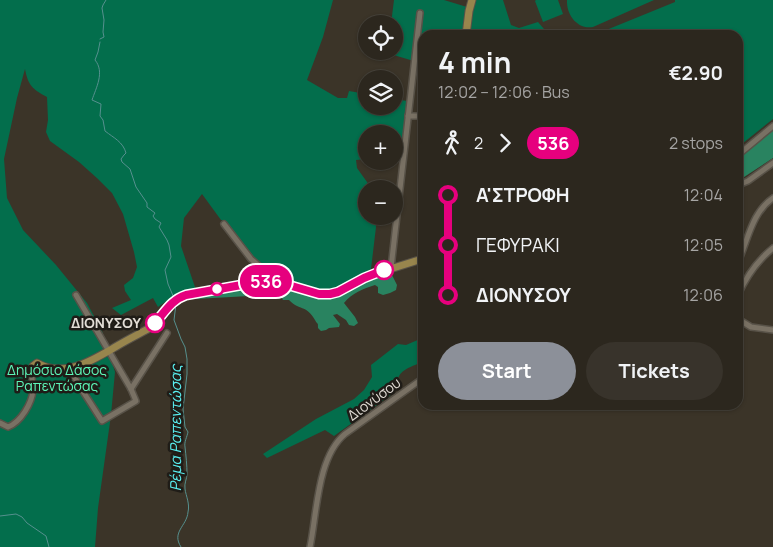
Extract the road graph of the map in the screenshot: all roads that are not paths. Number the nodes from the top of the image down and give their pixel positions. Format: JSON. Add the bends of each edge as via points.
{"nodes":[{"id":1,"x":472,"y":0,"type":"edge"},
{"id":2,"x":420,"y":13,"type":"dead end"},
{"id":3,"x":418,"y":30,"type":"edge"},
{"id":4,"x":418,"y":30,"type":"edge"},
{"id":5,"x":467,"y":30,"type":"edge"},
{"id":6,"x":408,"y":116,"type":"junction"},
{"id":7,"x":418,"y":116,"type":"edge"},
{"id":8,"x":773,"y":126,"type":"edge"},
{"id":9,"x":743,"y":151,"type":"edge"},
{"id":10,"x":773,"y":163,"type":"edge"},
{"id":11,"x":743,"y":183,"type":"edge"},
{"id":12,"x":773,"y":198,"type":"edge"},
{"id":13,"x":224,"y":224,"type":"dead end"},
{"id":14,"x":773,"y":248,"type":"edge"},
{"id":15,"x":743,"y":250,"type":"edge"},
{"id":16,"x":418,"y":260,"type":"edge"},
{"id":17,"x":391,"y":268,"type":"junction"},
{"id":18,"x":278,"y":282,"type":"junction"},
{"id":19,"x":743,"y":283,"type":"edge"},
{"id":20,"x":76,"y":295,"type":"dead end"},
{"id":21,"x":743,"y":322,"type":"edge"},
{"id":22,"x":773,"y":330,"type":"edge"},
{"id":23,"x":167,"y":333,"type":"dead end"},
{"id":24,"x":109,"y":351,"type":"junction"},
{"id":25,"x":32,"y":366,"type":"joint"},
{"id":26,"x":69,"y":368,"type":"junction"},
{"id":27,"x":418,"y":382,"type":"edge"},
{"id":28,"x":131,"y":389,"type":"junction"},
{"id":29,"x":0,"y":423,"type":"edge"},
{"id":30,"x":310,"y":547,"type":"edge"}],
"edges":[{"from":1,"to":5,"type":"street"},
{"from":2,"to":4,"type":"street"},
{"from":3,"to":6,"type":"street"},
{"from":6,"to":7,"type":"street"},
{"from":6,"to":17,"type":"street"},
{"from":8,"to":9,"type":"street"},
{"from":10,"to":11,"type":"street"},
{"from":12,"to":15,"type":"street","via":[[758,214]]},
{"from":13,"to":18,"type":"street","via":[[251,259]]},
{"from":14,"to":19,"type":"street"},
{"from":16,"to":17,"type":"street"},
{"from":17,"to":18,"type":"street","via":[[330,294]]},
{"from":18,"to":24,"type":"street","via":[[259,282],[180,297],[154,324]]},
{"from":20,"to":24,"type":"street"},
{"from":21,"to":22,"type":"street","via":[[750,327]]},
{"from":23,"to":28,"type":"street"},
{"from":24,"to":26,"type":"street","via":[[85,364]]},
{"from":24,"to":28,"type":"street"},
{"from":25,"to":26,"type":"street","via":[[37,363],[49,368]]},
{"from":25,"to":29,"type":"street","via":[[30,403],[12,425]]},
{"from":26,"to":28,"type":"street","via":[[102,421],[136,401]]},
{"from":27,"to":30,"type":"street","name":"Διονύσου","via":[[340,438],[331,450],[317,500]]}]}
